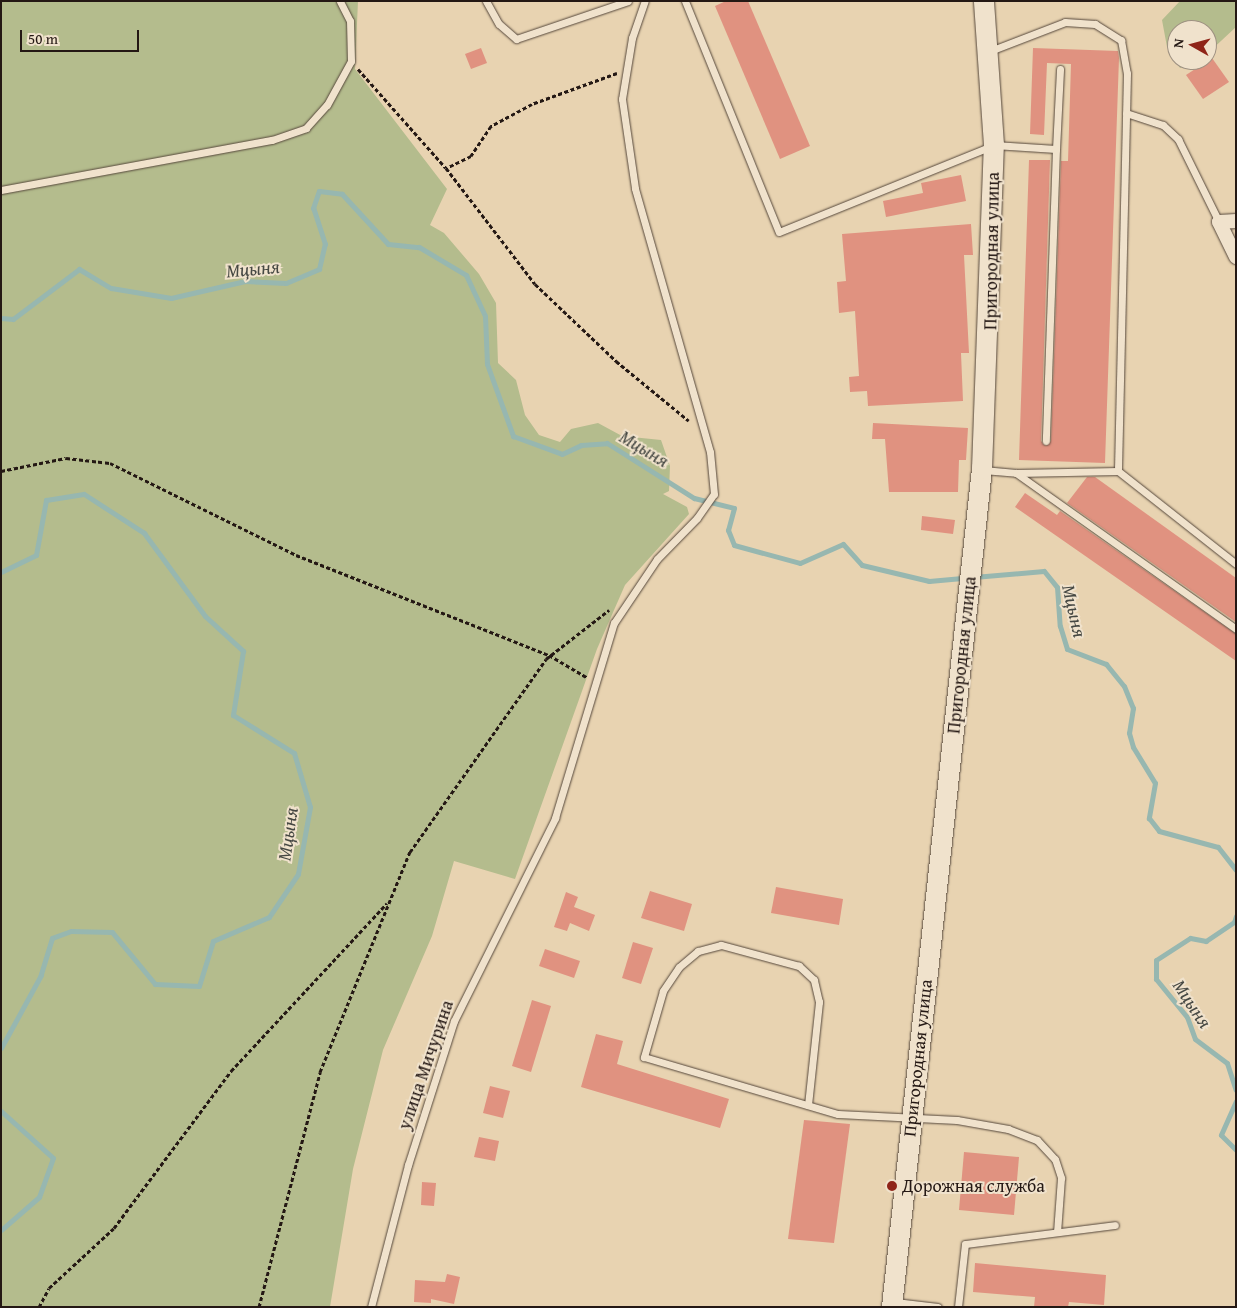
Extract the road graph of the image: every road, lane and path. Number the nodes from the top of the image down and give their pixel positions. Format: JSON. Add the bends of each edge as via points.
{"nodes":[{"id":1,"x":340,"y":1,"type":"edge"},
{"id":2,"x":486,"y":1,"type":"edge"},
{"id":3,"x":628,"y":1,"type":"edge"},
{"id":4,"x":645,"y":1,"type":"edge"},
{"id":5,"x":685,"y":1,"type":"edge"},
{"id":6,"x":984,"y":1,"type":"edge"},
{"id":7,"x":990,"y":52,"type":"junction"},
{"id":8,"x":351,"y":61,"type":"junction"},
{"id":9,"x":1060,"y":68,"type":"dead end"},
{"id":10,"x":627,"y":69,"type":"junction"},
{"id":11,"x":1126,"y":113,"type":"junction"},
{"id":12,"x":994,"y":145,"type":"junction"},
{"id":13,"x":1056,"y":149,"type":"junction"},
{"id":14,"x":446,"y":168,"type":"junction"},
{"id":15,"x":1,"y":190,"type":"edge"},
{"id":16,"x":1236,"y":221,"type":"edge"},
{"id":17,"x":1219,"y":222,"type":"junction"},
{"id":18,"x":1236,"y":257,"type":"edge"},
{"id":19,"x":706,"y":434,"type":"junction"},
{"id":20,"x":1046,"y":441,"type":"dead end"},
{"id":21,"x":982,"y":469,"type":"junction"},
{"id":22,"x":1,"y":471,"type":"edge"},
{"id":23,"x":1118,"y":471,"type":"junction"},
{"id":24,"x":1016,"y":473,"type":"junction"},
{"id":25,"x":1236,"y":564,"type":"edge"},
{"id":26,"x":627,"y":598,"type":"junction"},
{"id":27,"x":1236,"y":629,"type":"edge"},
{"id":28,"x":595,"y":682,"type":"junction"},
{"id":29,"x":389,"y":901,"type":"junction"},
{"id":30,"x":808,"y":1105,"type":"junction"},
{"id":31,"x":912,"y":1117,"type":"junction"},
{"id":32,"x":1115,"y":1226,"type":"dead end"},
{"id":33,"x":1057,"y":1232,"type":"junction"},
{"id":34,"x":892,"y":1304,"type":"edge"},
{"id":35,"x":39,"y":1307,"type":"edge"},
{"id":36,"x":258,"y":1307,"type":"edge"},
{"id":37,"x":371,"y":1307,"type":"edge"},
{"id":38,"x":938,"y":1307,"type":"edge"},
{"id":39,"x":958,"y":1307,"type":"edge"}],
"edges":[{"from":1,"to":8,"type":"lane","via":[[350,21]]},
{"from":2,"to":3,"type":"lane","via":[[499,24],[516,39]]},
{"from":4,"to":10,"type":"lane"},
{"from":5,"to":12,"type":"lane","via":[[779,232]]},
{"from":6,"to":7,"type":"street","name":"Пригородная улица"},
{"from":7,"to":11,"type":"lane","via":[[1065,22],[1095,24],[1121,40],[1127,73]]},
{"from":7,"to":12,"type":"street","name":"Пригородная улица"},
{"from":8,"to":14,"type":"path"},
{"from":8,"to":15,"type":"lane","via":[[327,105],[306,128],[272,140]]},
{"from":9,"to":13,"type":"lane"},
{"from":10,"to":14,"type":"path","via":[[532,104],[490,126],[471,156]]},
{"from":10,"to":19,"type":"lane","via":[[622,98],[635,188]]},
{"from":11,"to":17,"type":"lane","via":[[1164,124],[1178,138]]},
{"from":11,"to":23,"type":"lane"},
{"from":12,"to":13,"type":"lane"},
{"from":12,"to":21,"type":"street","name":"Пригородная улица"},
{"from":13,"to":20,"type":"lane"},
{"from":14,"to":19,"type":"path","via":[[535,284],[616,361]]},
{"from":16,"to":17,"type":"street"},
{"from":17,"to":18,"type":"street"},
{"from":19,"to":26,"type":"lane","via":[[714,494]]},
{"from":21,"to":24,"type":"lane"},
{"from":21,"to":31,"type":"street","name":"Пригородная улица"},
{"from":22,"to":28,"type":"path","via":[[66,458],[110,463],[296,555],[549,655]]},
{"from":23,"to":24,"type":"lane"},
{"from":23,"to":25,"type":"lane"},
{"from":24,"to":27,"type":"lane"},
{"from":26,"to":28,"type":"lane","name":"улица Мичурина"},
{"from":26,"to":29,"type":"path","via":[[546,659],[410,852]]},
{"from":28,"to":37,"type":"lane","name":"улица Мичурина","via":[[555,818],[454,1021],[408,1165]]},
{"from":29,"to":35,"type":"path","via":[[232,1071],[114,1228],[49,1288]]},
{"from":29,"to":36,"type":"path","via":[[320,1072]]},
{"from":30,"to":30,"type":"lane","via":[[644,1057],[663,991],[679,968],[698,952],[721,944],[799,966],[814,980],[819,1002]]},
{"from":30,"to":31,"type":"lane","via":[[838,1114]]},
{"from":31,"to":33,"type":"lane","via":[[1008,1129],[1037,1140],[1055,1159],[1062,1178]]},
{"from":31,"to":34,"type":"street","name":"Пригородная улица"},
{"from":32,"to":33,"type":"lane"},
{"from":33,"to":39,"type":"lane","via":[[965,1244]]},
{"from":34,"to":38,"type":"lane"}]}
